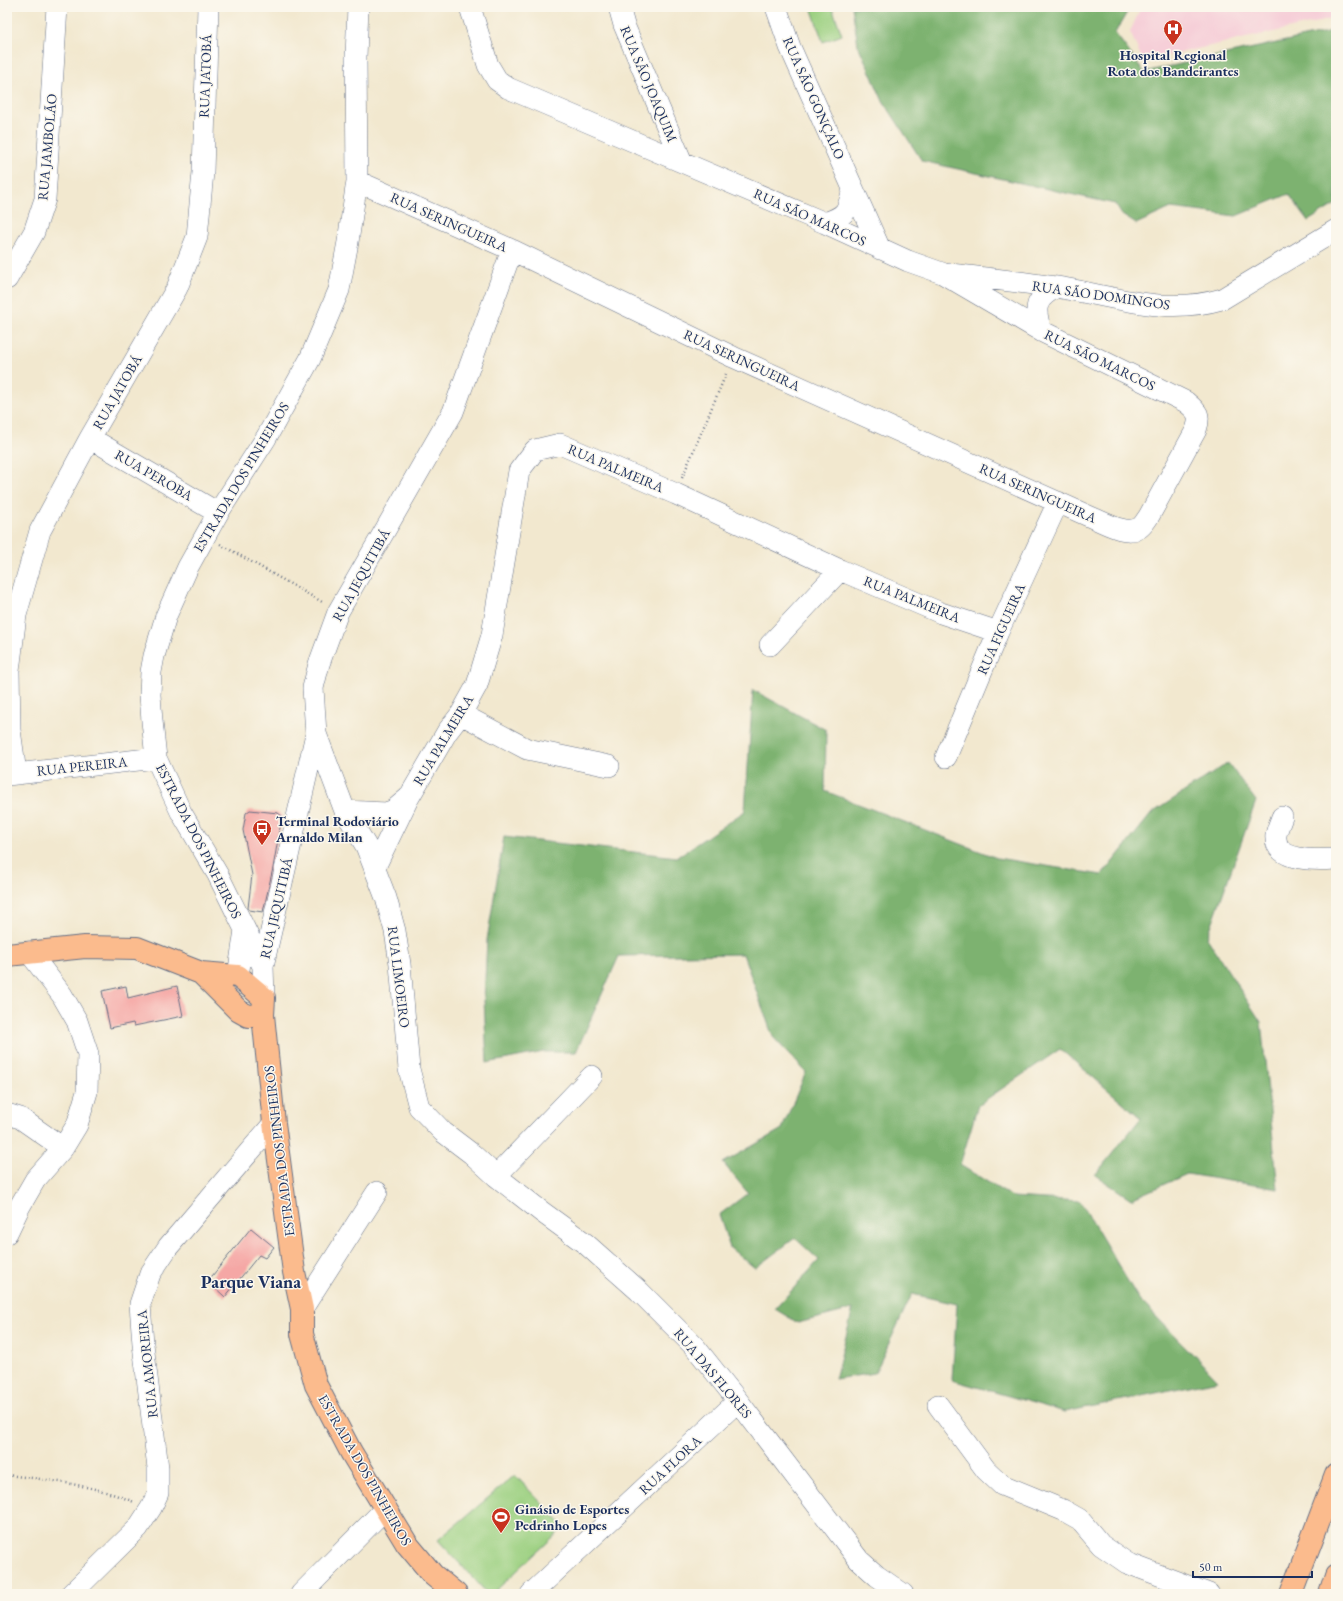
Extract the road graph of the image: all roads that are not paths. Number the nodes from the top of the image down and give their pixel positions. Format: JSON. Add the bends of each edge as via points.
{"nodes":[{"id":1,"x":57,"y":7,"type":"edge"},
{"id":2,"x":208,"y":7,"type":"edge"},
{"id":3,"x":358,"y":7,"type":"edge"},
{"id":4,"x":470,"y":7,"type":"edge"},
{"id":5,"x":619,"y":7,"type":"edge"},
{"id":6,"x":776,"y":7,"type":"edge"},
{"id":7,"x":680,"y":160,"type":"junction"},
{"id":8,"x":357,"y":181,"type":"junction"},
{"id":9,"x":853,"y":189,"type":"junction"},
{"id":10,"x":825,"y":223,"type":"junction"},
{"id":11,"x":1336,"y":230,"type":"edge"},
{"id":12,"x":880,"y":248,"type":"junction"},
{"id":13,"x":512,"y":250,"type":"junction"},
{"id":14,"x":942,"y":273,"type":"junction"},
{"id":15,"x":7,"y":279,"type":"edge"},
{"id":16,"x":1057,"y":287,"type":"junction"},
{"id":17,"x":1040,"y":331,"type":"junction"},
{"id":18,"x":90,"y":438,"type":"junction"},
{"id":19,"x":1058,"y":502,"type":"junction"},
{"id":20,"x":218,"y":513,"type":"junction"},
{"id":21,"x":1132,"y":530,"type":"joint"},
{"id":22,"x":840,"y":570,"type":"junction"},
{"id":23,"x":998,"y":632,"type":"junction"},
{"id":24,"x":770,"y":645,"type":"dead end"},
{"id":25,"x":461,"y":714,"type":"junction"},
{"id":26,"x":316,"y":734,"type":"junction"},
{"id":27,"x":946,"y":757,"type":"dead end"},
{"id":28,"x":156,"y":758,"type":"junction"},
{"id":29,"x":609,"y":766,"type":"dead end"},
{"id":30,"x":12,"y":774,"type":"edge"},
{"id":31,"x":408,"y":799,"type":"junction"},
{"id":32,"x":345,"y":812,"type":"junction"},
{"id":33,"x":1282,"y":817,"type":"dead end"},
{"id":34,"x":1336,"y":859,"type":"edge"},
{"id":35,"x":374,"y":867,"type":"junction"},
{"id":36,"x":245,"y":930,"type":"junction"},
{"id":37,"x":29,"y":952,"type":"junction"},
{"id":38,"x":7,"y":955,"type":"edge"},
{"id":39,"x":263,"y":966,"type":"junction"},
{"id":40,"x":200,"y":973,"type":"junction"},
{"id":41,"x":238,"y":976,"type":"junction"},
{"id":42,"x":263,"y":1006,"type":"junction"},
{"id":43,"x":239,"y":1011,"type":"junction"},
{"id":44,"x":267,"y":1044,"type":"junction"},
{"id":45,"x":592,"y":1076,"type":"dead end"},
{"id":46,"x":7,"y":1114,"type":"edge"},
{"id":47,"x":274,"y":1123,"type":"junction"},
{"id":48,"x":63,"y":1148,"type":"junction"},
{"id":49,"x":496,"y":1176,"type":"junction"},
{"id":50,"x":378,"y":1192,"type":"dead end"},
{"id":51,"x":7,"y":1233,"type":"edge"},
{"id":52,"x":302,"y":1309,"type":"junction"},
{"id":53,"x":738,"y":1401,"type":"junction"},
{"id":54,"x":938,"y":1405,"type":"dead end"},
{"id":55,"x":1336,"y":1474,"type":"edge"},
{"id":56,"x":386,"y":1508,"type":"junction"},
{"id":57,"x":1336,"y":1576,"type":"edge"},
{"id":58,"x":71,"y":1594,"type":"edge"},
{"id":59,"x":301,"y":1594,"type":"edge"},
{"id":60,"x":456,"y":1594,"type":"edge"},
{"id":61,"x":531,"y":1594,"type":"edge"},
{"id":62,"x":903,"y":1594,"type":"edge"},
{"id":63,"x":1210,"y":1594,"type":"edge"},
{"id":64,"x":1291,"y":1594,"type":"edge"},
{"id":65,"x":1330,"y":1594,"type":"edge"}],
"edges":[{"from":1,"to":15,"type":"street","name":"RUA JAMBOLÃO","via":[[45,199],[34,232]]},
{"from":2,"to":18,"type":"street","name":"RUA JATOBÁ","via":[[203,172],[197,237],[177,288]]},
{"from":3,"to":8,"type":"street","name":"ESTRADA DOS PINHEIROS"},
{"from":4,"to":7,"type":"street","name":"RUA SÃO MARCOS","via":[[488,65],[497,80],[508,88]]},
{"from":5,"to":7,"type":"street","name":"RUA SÃO JOAQUIM","via":[[624,25]]},
{"from":6,"to":9,"type":"street","name":"RUA SÃO GONÇALO","via":[[790,47]]},
{"from":7,"to":10,"type":"street","name":"RUA SÃO MARCOS"},
{"from":8,"to":13,"type":"street","name":"RUA SERINGUEIRA"},
{"from":8,"to":20,"type":"street","name":"ESTRADA DOS PINHEIROS","via":[[339,290],[310,359],[266,438]]},
{"from":9,"to":10,"type":"street","via":[[845,213]]},
{"from":9,"to":12,"type":"street","name":"RUA SÃO GONÇALO"},
{"from":10,"to":12,"type":"street","name":"RUA SÃO MARCOS"},
{"from":11,"to":16,"type":"street","name":"RUA SÃO DOMINGOS","via":[[1222,299],[1203,304],[1148,304]]},
{"from":12,"to":14,"type":"street","name":"RUA SÃO MARCOS"},
{"from":13,"to":19,"type":"street","name":"RUA SERINGUEIRA","via":[[733,357]]},
{"from":13,"to":26,"type":"street","name":"RUA JEQUITIBÁ","via":[[453,412],[338,612],[313,688]]},
{"from":14,"to":16,"type":"street","name":"RUA SÃO DOMINGOS"},
{"from":14,"to":17,"type":"street","name":"RUA SÃO MARCOS"},
{"from":16,"to":17,"type":"street","via":[[1044,293],[1039,300],[1037,319]]},
{"from":17,"to":21,"type":"street","name":"RUA SÃO MARCOS","via":[[1186,402],[1196,410],[1199,420],[1196,430],[1149,516],[1142,526]]},
{"from":18,"to":20,"type":"street","name":"RUA PEROBA"},
{"from":18,"to":30,"type":"street","name":"RUA JATOBÁ","via":[[40,531],[16,615],[9,671]]},
{"from":19,"to":21,"type":"street","name":"RUA SERINGUEIRA","via":[[1124,530]]},
{"from":19,"to":23,"type":"street","name":"RUA FIGUEIRA"},
{"from":20,"to":28,"type":"street","name":"ESTRADA DOS PINHEIROS","via":[[204,535],[166,616],[154,656],[150,695]]},
{"from":22,"to":23,"type":"street","name":"RUA PALMEIRA","via":[[941,613]]},
{"from":22,"to":24,"type":"street"},
{"from":22,"to":25,"type":"street","name":"RUA PALMEIRA","via":[[676,494],[560,444],[534,450],[519,471],[492,635],[477,685]]},
{"from":23,"to":27,"type":"street","name":"RUA FIGUEIRA"},
{"from":25,"to":29,"type":"street","via":[[527,749]]},
{"from":25,"to":31,"type":"street","name":"RUA PALMEIRA","via":[[446,732]]},
{"from":26,"to":32,"type":"street","name":"RUA LIMOEIRO"},
{"from":26,"to":39,"type":"street","name":"RUA JEQUITIBÁ"},
{"from":28,"to":30,"type":"street","name":"RUA PEREIRA"},
{"from":28,"to":36,"type":"street","name":"ESTRADA DOS PINHEIROS","via":[[181,812],[218,875]]},
{"from":31,"to":32,"type":"street","name":"RUA PALMEIRA","via":[[386,814]]},
{"from":31,"to":35,"type":"street","name":"RUA PALMEIRA"},
{"from":32,"to":35,"type":"street","name":"RUA LIMOEIRO","via":[[366,846]]},
{"from":33,"to":34,"type":"street","via":[[1276,835],[1280,849],[1298,858]]},
{"from":35,"to":49,"type":"street","name":"RUA LIMOEIRO","via":[[395,931],[409,1069],[419,1107],[443,1132]]},
{"from":36,"to":39,"type":"street","name":"ESTRADA DOS PINHEIROS"},
{"from":36,"to":41,"type":"street","name":"ESTRADA DOS PINHEIROS"},
{"from":37,"to":38,"type":"main road"},
{"from":37,"to":40,"type":"main road","via":[[85,947],[137,948]]},
{"from":37,"to":48,"type":"street","via":[[62,995],[77,1022],[88,1054],[87,1092],[77,1125]]},
{"from":39,"to":42,"type":"street","name":"ESTRADA DOS PINHEIROS"},
{"from":40,"to":41,"type":"main road"},
{"from":40,"to":43,"type":"main road"},
{"from":41,"to":42,"type":"main road"},
{"from":41,"to":43,"type":"main road","name":"ESTRADA DOS PINHEIROS"},
{"from":42,"to":43,"type":"main road","via":[[248,1016]]},
{"from":42,"to":44,"type":"main road","name":"ESTRADA DOS PINHEIROS"},
{"from":43,"to":44,"type":"main road"},
{"from":44,"to":47,"type":"main road","name":"ESTRADA DOS PINHEIROS"},
{"from":45,"to":49,"type":"street"},
{"from":46,"to":48,"type":"street","via":[[20,1118]]},
{"from":47,"to":52,"type":"main road","name":"ESTRADA DOS PINHEIROS","via":[[294,1272]]},
{"from":47,"to":58,"type":"street","name":"RUA AMOREIRA","via":[[168,1247],[150,1274],[140,1304],[158,1468],[158,1493],[138,1528]]},
{"from":48,"to":51,"type":"street","via":[[35,1180]]},
{"from":49,"to":53,"type":"street","name":"RUA DAS FLORES","via":[[586,1244],[638,1291],[695,1347]]},
{"from":50,"to":52,"type":"street"},
{"from":52,"to":56,"type":"main road","name":"ESTRADA DOS PINHEIROS","via":[[302,1334],[316,1385],[351,1452]]},
{"from":53,"to":61,"type":"street","name":"RUA FLORA"},
{"from":53,"to":62,"type":"street","name":"RUA DAS FLORES","via":[[859,1560]]},
{"from":54,"to":63,"type":"street","via":[[986,1470],[1002,1486],[1079,1518],[1101,1545],[1127,1563]]},
{"from":55,"to":64,"type":"main road"},
{"from":56,"to":59,"type":"street"},
{"from":56,"to":60,"type":"main road","name":"ESTRADA DOS PINHEIROS","via":[[406,1544],[433,1575]]},
{"from":57,"to":65,"type":"main road"}]}
